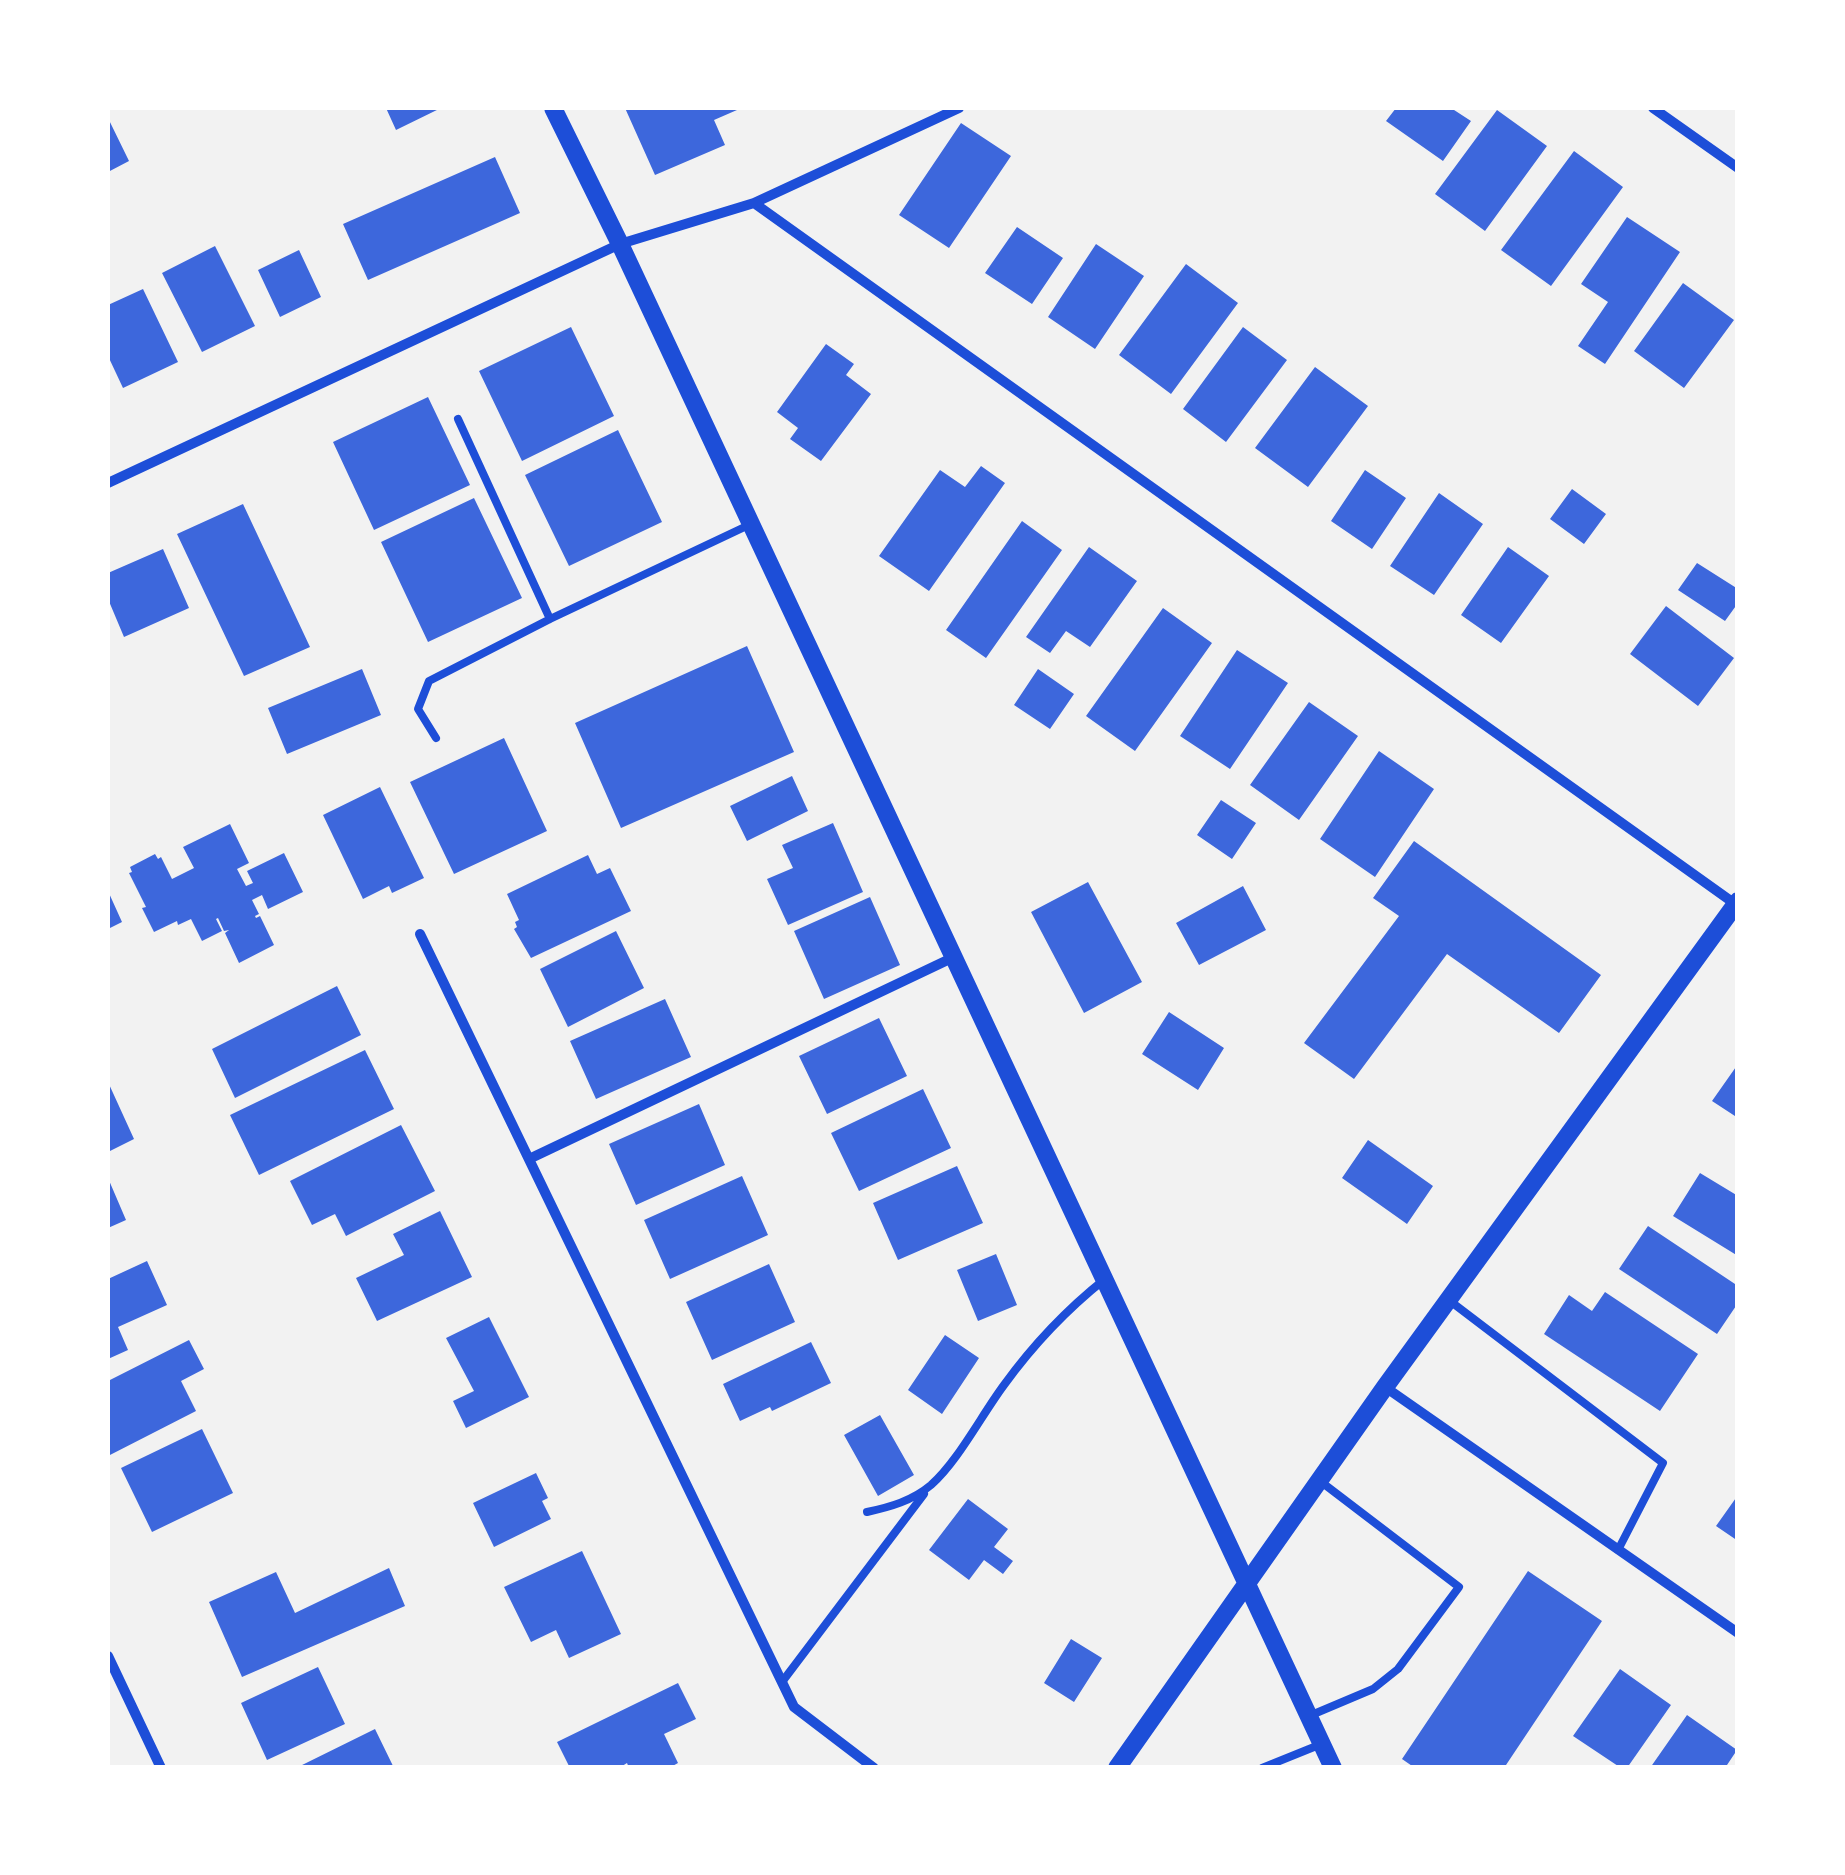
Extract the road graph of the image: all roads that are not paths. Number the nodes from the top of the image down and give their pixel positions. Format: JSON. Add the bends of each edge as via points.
{"nodes":[{"id":1,"x":553,"y":108,"type":"edge"},
{"id":2,"x":959,"y":108,"type":"edge"},
{"id":3,"x":1653,"y":108,"type":"edge"},
{"id":4,"x":1738,"y":168,"type":"edge"},
{"id":5,"x":754,"y":202,"type":"junction"},
{"id":6,"x":620,"y":244,"type":"junction"},
{"id":7,"x":458,"y":419,"type":"dead end"},
{"id":8,"x":108,"y":483,"type":"edge"},
{"id":9,"x":752,"y":524,"type":"junction"},
{"id":10,"x":550,"y":618,"type":"junction"},
{"id":11,"x":436,"y":738,"type":"dead end"},
{"id":12,"x":1737,"y":904,"type":"edge"},
{"id":13,"x":420,"y":934,"type":"dead end"},
{"id":14,"x":954,"y":956,"type":"junction"},
{"id":15,"x":528,"y":1159,"type":"junction"},
{"id":16,"x":1104,"y":1279,"type":"junction"},
{"id":17,"x":1448,"y":1300,"type":"junction"},
{"id":18,"x":1385,"y":1387,"type":"junction"},
{"id":19,"x":1320,"y":1481,"type":"junction"},
{"id":20,"x":929,"y":1487,"type":"junction"},
{"id":21,"x":867,"y":1512,"type":"dead end"},
{"id":22,"x":1618,"y":1550,"type":"junction"},
{"id":23,"x":1248,"y":1584,"type":"junction"},
{"id":24,"x":1738,"y":1633,"type":"edge"},
{"id":25,"x":108,"y":1656,"type":"edge"},
{"id":26,"x":782,"y":1682,"type":"junction"},
{"id":27,"x":1309,"y":1716,"type":"junction"},
{"id":28,"x":1322,"y":1744,"type":"junction"},
{"id":29,"x":1282,"y":1764,"type":"edge"},
{"id":30,"x":160,"y":1768,"type":"edge"},
{"id":31,"x":874,"y":1768,"type":"edge"},
{"id":32,"x":1117,"y":1768,"type":"edge"},
{"id":33,"x":1262,"y":1768,"type":"edge"},
{"id":34,"x":1333,"y":1768,"type":"edge"}],
"edges":[{"from":1,"to":6,"type":"street"},
{"from":2,"to":5,"type":"street"},
{"from":3,"to":4,"type":"street"},
{"from":5,"to":6,"type":"street"},
{"from":5,"to":12,"type":"street"},
{"from":6,"to":8,"type":"street"},
{"from":6,"to":9,"type":"street"},
{"from":7,"to":10,"type":"lane"},
{"from":9,"to":10,"type":"lane"},
{"from":9,"to":14,"type":"street"},
{"from":10,"to":11,"type":"lane","via":[[429,681],[418,708]]},
{"from":12,"to":17,"type":"street"},
{"from":13,"to":15,"type":"street"},
{"from":14,"to":15,"type":"street"},
{"from":14,"to":16,"type":"street"},
{"from":15,"to":26,"type":"street"},
{"from":16,"to":20,"type":"lane","via":[[1033,1349]]},
{"from":16,"to":23,"type":"street"},
{"from":17,"to":18,"type":"street"},
{"from":17,"to":22,"type":"lane","via":[[1663,1463]]},
{"from":18,"to":19,"type":"street"},
{"from":18,"to":22,"type":"street"},
{"from":19,"to":23,"type":"street"},
{"from":19,"to":27,"type":"lane","via":[[1459,1586],[1398,1669],[1373,1689]]},
{"from":20,"to":21,"type":"lane"},
{"from":20,"to":26,"type":"lane"},
{"from":22,"to":24,"type":"street"},
{"from":23,"to":27,"type":"street"},
{"from":23,"to":32,"type":"street"},
{"from":25,"to":30,"type":"street"},
{"from":26,"to":31,"type":"street","via":[[794,1708]]},
{"from":27,"to":28,"type":"street"},
{"from":28,"to":29,"type":"lane"},
{"from":28,"to":34,"type":"street"},
{"from":29,"to":33,"type":"lane"}]}
